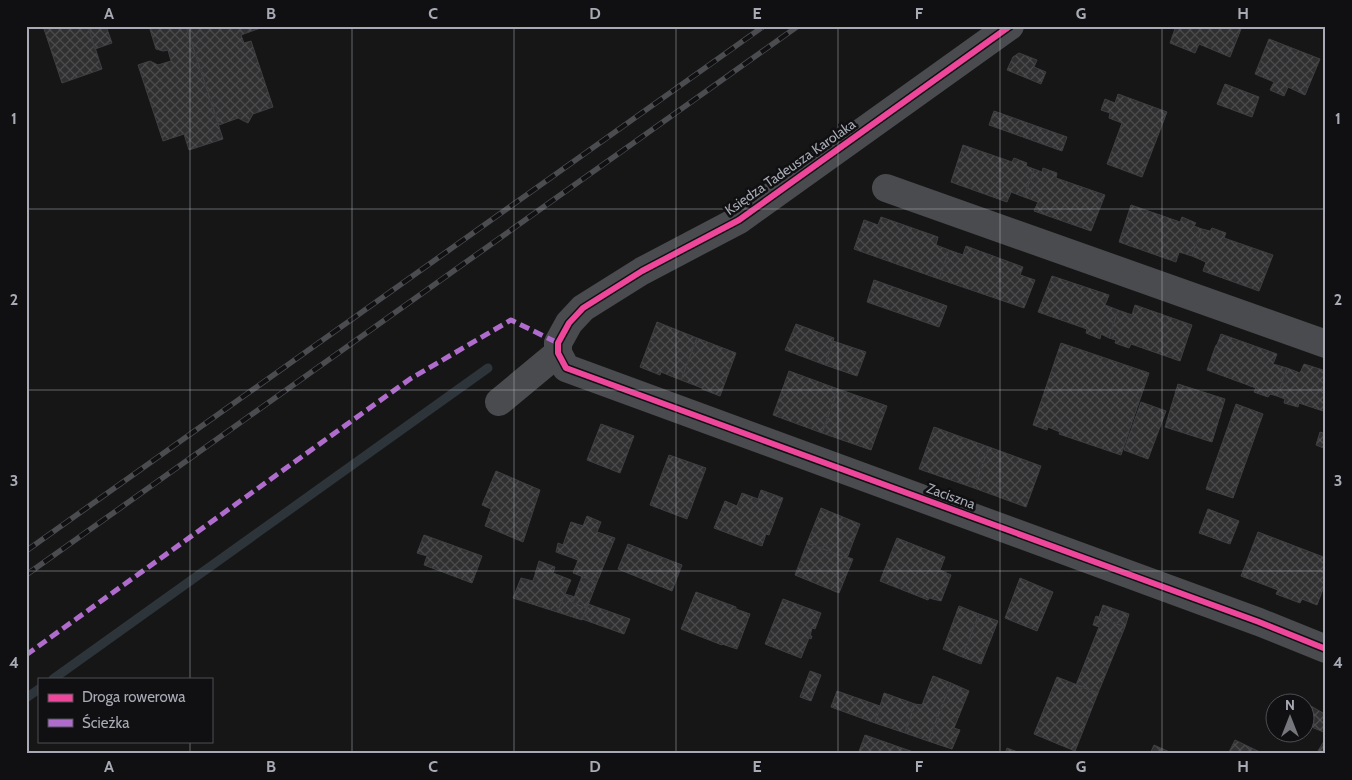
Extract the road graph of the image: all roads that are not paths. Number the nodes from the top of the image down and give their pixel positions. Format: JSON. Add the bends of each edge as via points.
{"nodes":[{"id":1,"x":1010,"y":26,"type":"edge"},
{"id":2,"x":886,"y":188,"type":"dead end"},
{"id":3,"x":1326,"y":344,"type":"edge"},
{"id":4,"x":562,"y":360,"type":"junction"},
{"id":5,"x":499,"y":402,"type":"dead end"},
{"id":6,"x":1326,"y":649,"type":"edge"}],
"edges":[{"from":1,"to":4,"type":"street","name":"Księdza Tadeusza Karolaka","via":[[739,220],[583,308],[569,323],[558,343]]},
{"from":2,"to":3,"type":"street"},
{"from":4,"to":5,"type":"street"},
{"from":4,"to":6,"type":"street","name":"Zaciszna"}]}
